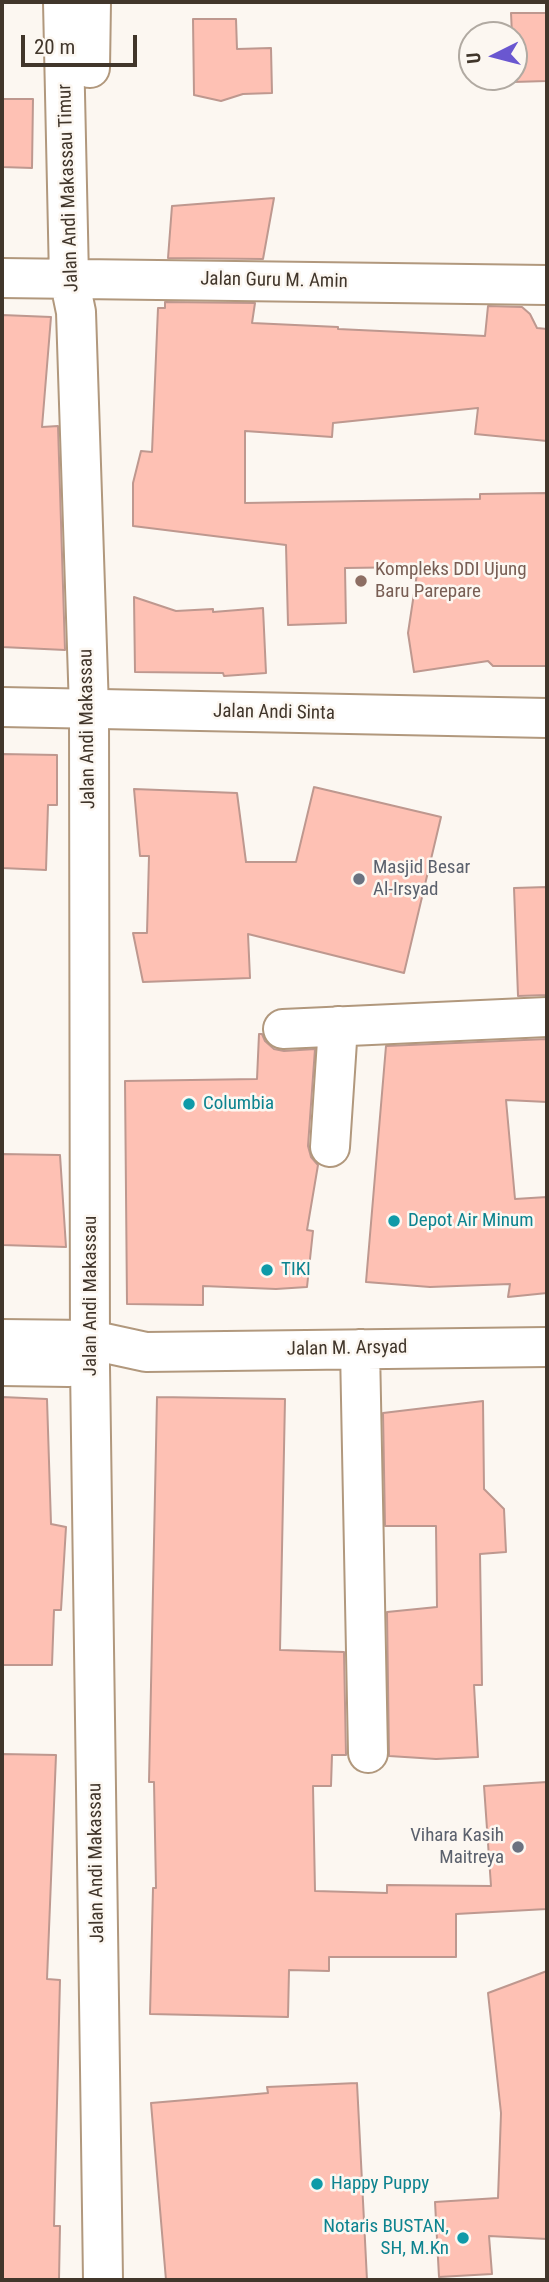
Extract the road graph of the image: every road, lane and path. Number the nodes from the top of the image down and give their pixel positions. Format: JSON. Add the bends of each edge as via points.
{"nodes":[{"id":1,"x":63,"y":2,"type":"edge"},
{"id":2,"x":90,"y":2,"type":"edge"},
{"id":3,"x":2,"y":278,"type":"edge"},
{"id":4,"x":547,"y":285,"type":"edge"},
{"id":5,"x":78,"y":290,"type":"junction"},
{"id":6,"x":2,"y":707,"type":"edge"},
{"id":7,"x":89,"y":709,"type":"junction"},
{"id":8,"x":547,"y":718,"type":"edge"},
{"id":9,"x":547,"y":1017,"type":"edge"},
{"id":10,"x":338,"y":1026,"type":"junction"},
{"id":11,"x":283,"y":1029,"type":"dead end"},
{"id":12,"x":330,"y":1147,"type":"dead end"},
{"id":13,"x":2,"y":1339,"type":"edge"},
{"id":14,"x":547,"y":1347,"type":"edge"},
{"id":15,"x":360,"y":1349,"type":"junction"},
{"id":16,"x":91,"y":1354,"type":"junction"},
{"id":17,"x":2,"y":1366,"type":"edge"},
{"id":18,"x":368,"y":1754,"type":"dead end"},
{"id":19,"x":103,"y":2280,"type":"edge"}],
"edges":[{"from":1,"to":5,"type":"street","name":"Jalan Andi Makassau Timur"},
{"from":2,"to":5,"type":"street","name":"Jalan Andi Makassau Timur"},
{"from":3,"to":5,"type":"street","name":"Jalan Guru M. Amin"},
{"from":4,"to":5,"type":"street","name":"Jalan Guru M. Amin"},
{"from":5,"to":7,"type":"street","name":"Jalan Andi Makassau"},
{"from":6,"to":7,"type":"street","name":"Jalan Andi Sinta"},
{"from":7,"to":8,"type":"street","name":"Jalan Andi Sinta"},
{"from":7,"to":16,"type":"street","name":"Jalan Andi Makassau"},
{"from":9,"to":10,"type":"street"},
{"from":10,"to":11,"type":"street"},
{"from":10,"to":12,"type":"street"},
{"from":13,"to":16,"type":"street"},
{"from":14,"to":15,"type":"street","name":"Jalan M. Arsyad"},
{"from":15,"to":16,"type":"street","name":"Jalan M. Arsyad"},
{"from":15,"to":18,"type":"street"},
{"from":16,"to":17,"type":"street"},
{"from":16,"to":19,"type":"street","name":"Jalan Andi Makassau"}]}
